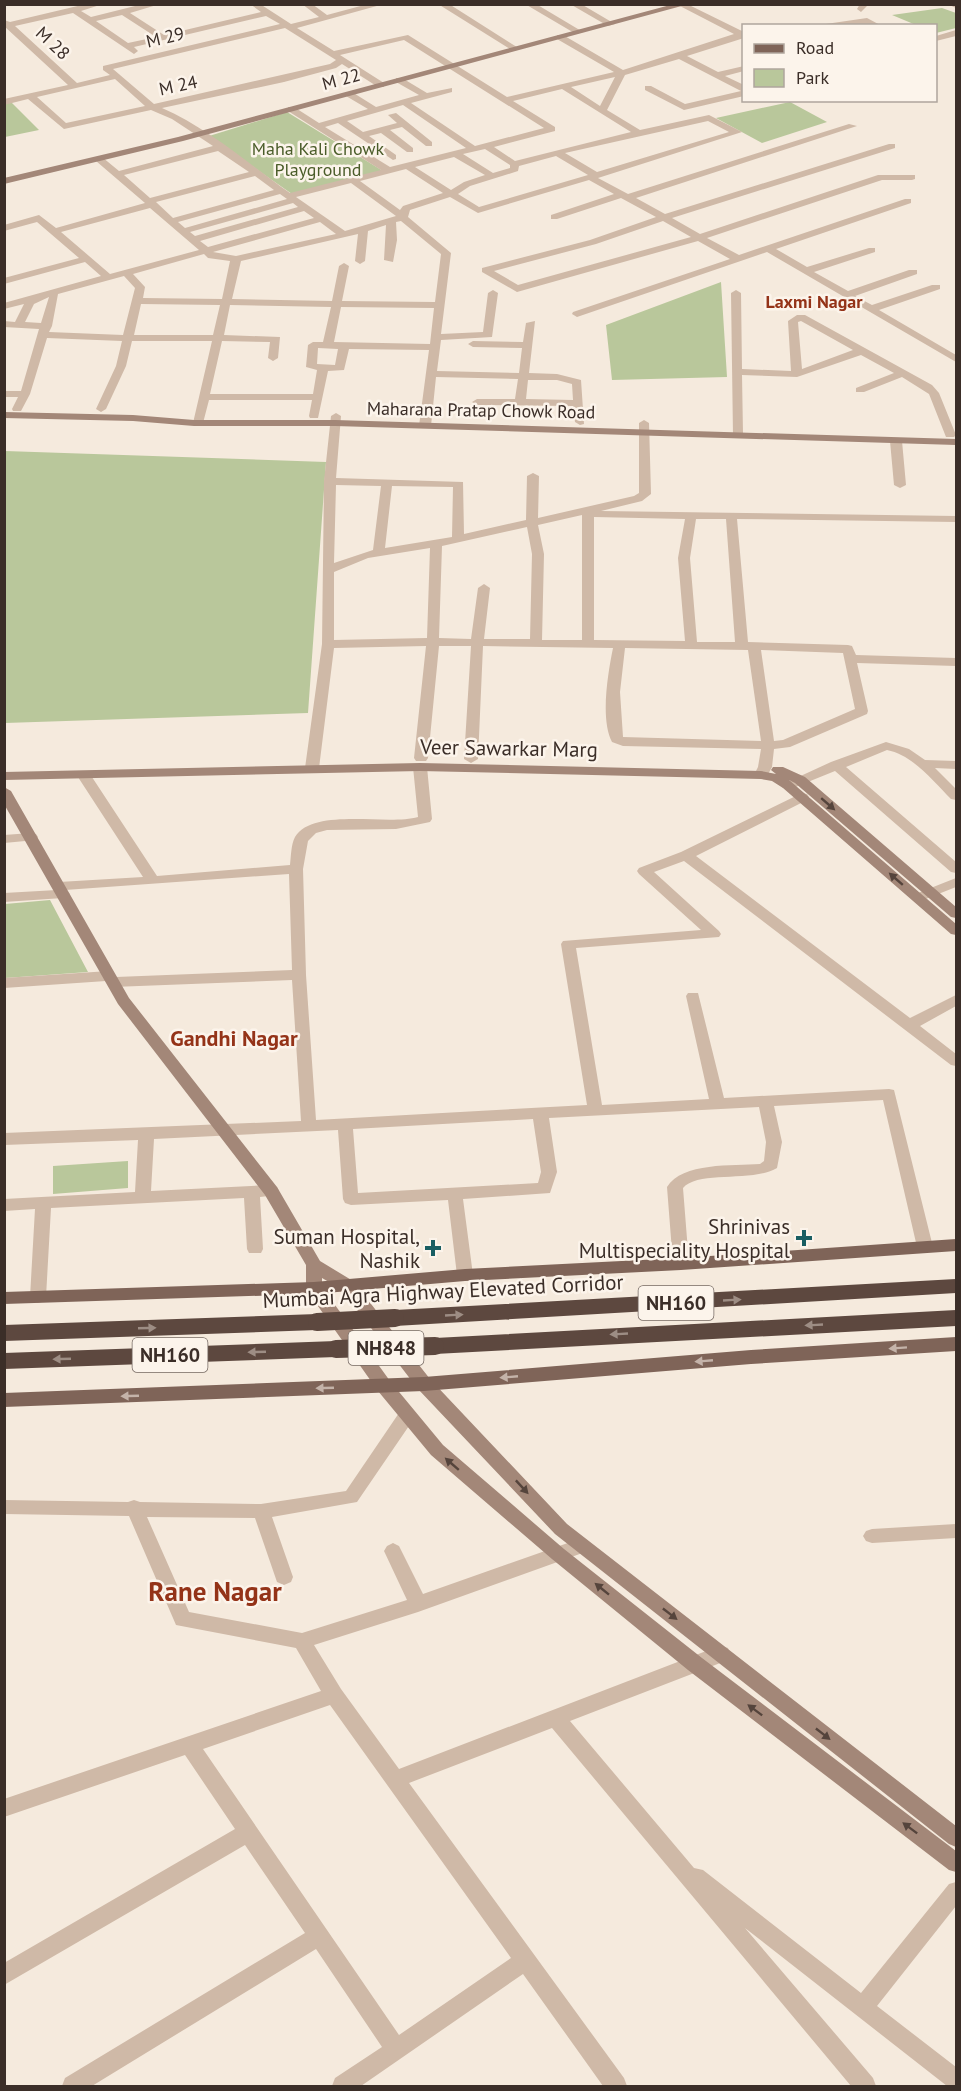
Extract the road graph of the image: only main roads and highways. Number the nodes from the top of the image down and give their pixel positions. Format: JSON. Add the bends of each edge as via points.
{"nodes":[{"id":1,"x":957,"y":1245,"type":"edge"},
{"id":2,"x":957,"y":1286,"type":"edge"},
{"id":3,"x":4,"y":1298,"type":"edge"},
{"id":4,"x":957,"y":1318,"type":"edge"},
{"id":5,"x":4,"y":1333,"type":"edge"},
{"id":6,"x":957,"y":1344,"type":"edge"},
{"id":7,"x":435,"y":1346,"type":"joint"},
{"id":8,"x":336,"y":1349,"type":"joint"},
{"id":9,"x":4,"y":1361,"type":"edge"},
{"id":10,"x":4,"y":1400,"type":"edge"}],
"edges":[{"from":1,"to":3,"type":"main road","via":[[314,1288]]},
{"from":5,"to":2,"type":"highway","name":"Mumbai Agra Highway Elevated Corridor","number":"NH160","one_way":true,"bridge":true,"via":[[395,1318]]},
{"from":4,"to":7,"type":"highway","number":"NH160","one_way":true},
{"from":6,"to":10,"type":"main road","one_way":true,"via":[[424,1384]]},
{"from":7,"to":8,"type":"highway","number":"NH848","bridge":true},
{"from":8,"to":9,"type":"highway","number":"NH160","one_way":true}]}
